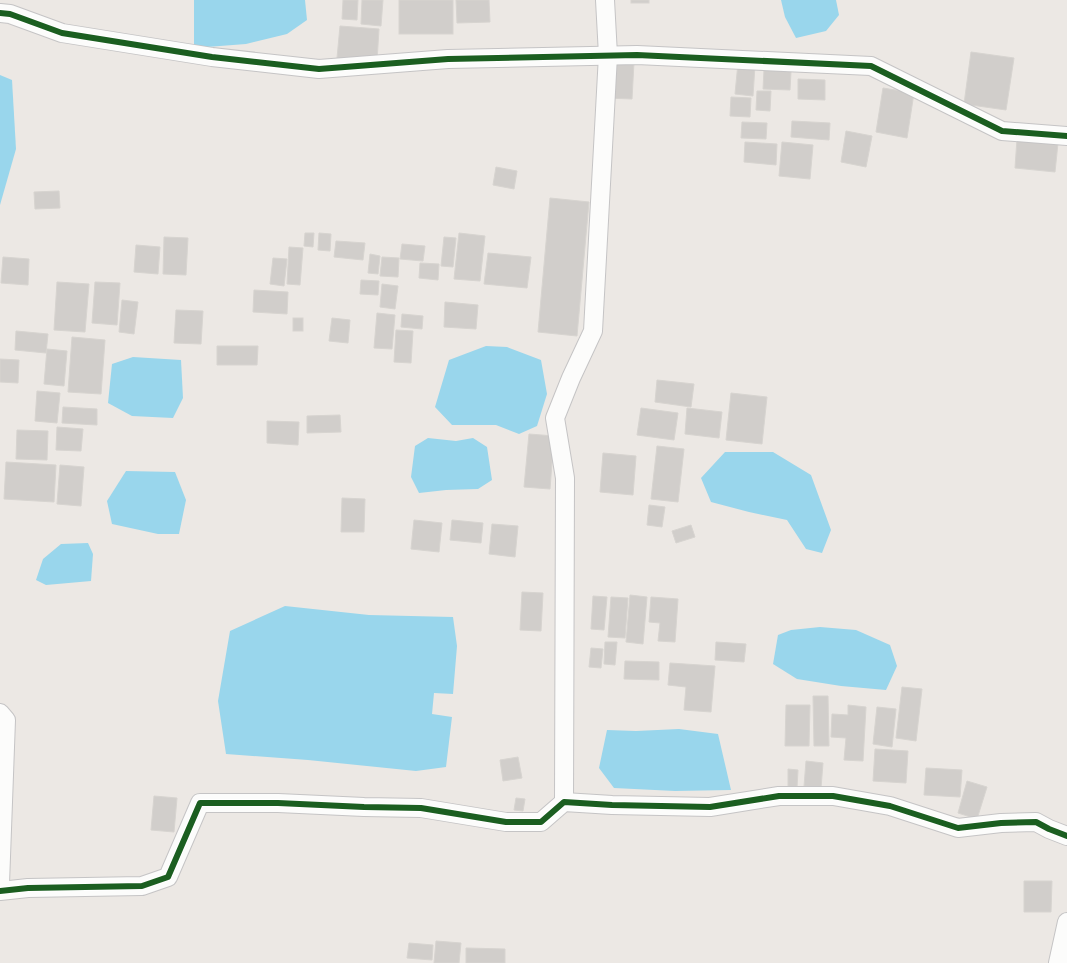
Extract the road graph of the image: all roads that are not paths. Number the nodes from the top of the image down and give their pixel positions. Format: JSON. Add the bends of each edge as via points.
{"nodes":[{"id":1,"x":605,"y":0,"type":"edge"},
{"id":2,"x":0,"y":12,"type":"edge"},
{"id":3,"x":608,"y":55,"type":"junction"},
{"id":4,"x":1067,"y":136,"type":"edge"},
{"id":5,"x":0,"y":713,"type":"edge"},
{"id":6,"x":564,"y":802,"type":"junction"},
{"id":7,"x":1067,"y":836,"type":"edge"},
{"id":8,"x":0,"y":884,"type":"edge"},
{"id":9,"x":0,"y":891,"type":"edge"},
{"id":10,"x":1067,"y":922,"type":"edge"},
{"id":11,"x":1058,"y":963,"type":"edge"}],
"edges":[{"from":1,"to":3,"type":"street"},
{"from":2,"to":3,"type":"street","via":[[62,33],[212,57],[319,69],[448,59]]},
{"from":3,"to":4,"type":"street","via":[[871,66],[1002,131]]},
{"from":3,"to":6,"type":"street","via":[[593,331],[555,418],[565,478]]},
{"from":5,"to":8,"type":"street","via":[[6,720]]},
{"from":6,"to":7,"type":"street","via":[[612,806],[710,807],[779,796],[832,796],[890,806],[958,828],[1036,822]]},
{"from":6,"to":9,"type":"street","via":[[541,822],[506,822],[421,808],[200,803],[168,877],[142,886],[28,888]]},
{"from":10,"to":11,"type":"street"}]}
